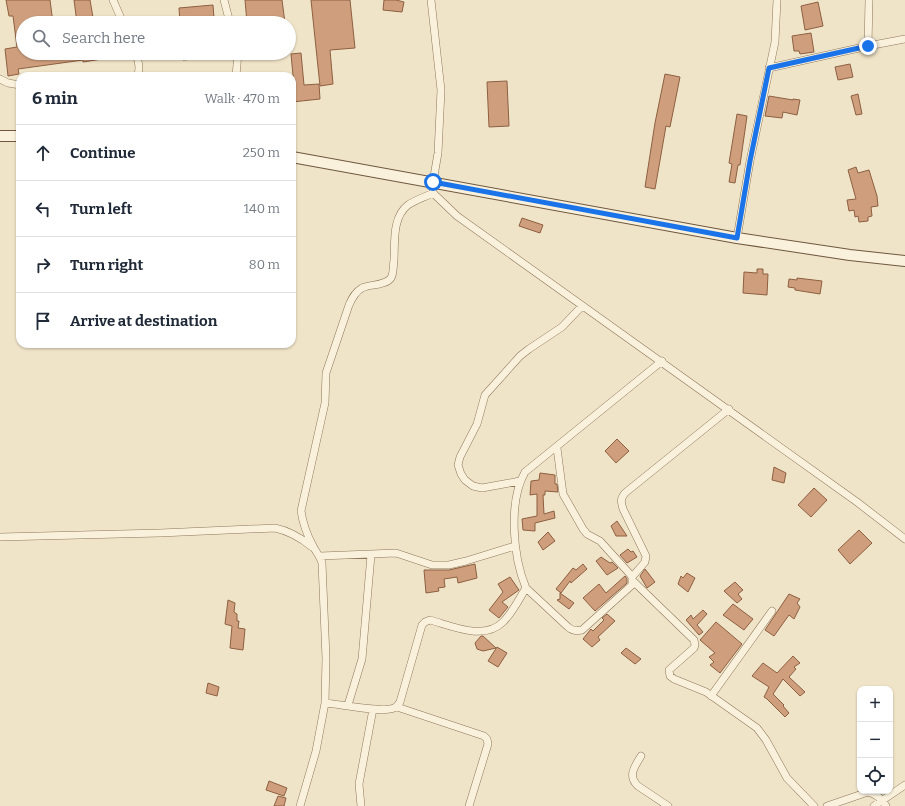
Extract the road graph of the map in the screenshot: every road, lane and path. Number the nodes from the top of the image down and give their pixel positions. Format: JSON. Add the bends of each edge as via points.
{"nodes":[{"id":1,"x":113,"y":0,"type":"edge"},
{"id":2,"x":224,"y":0,"type":"edge"},
{"id":3,"x":431,"y":0,"type":"edge"},
{"id":4,"x":777,"y":0,"type":"edge"},
{"id":5,"x":869,"y":0,"type":"edge"},
{"id":6,"x":120,"y":16,"type":"edge"},
{"id":7,"x":228,"y":16,"type":"edge"},
{"id":8,"x":905,"y":39,"type":"edge"},
{"id":9,"x":868,"y":46,"type":"junction"},
{"id":10,"x":138,"y":60,"type":"edge"},
{"id":11,"x":237,"y":60,"type":"edge"},
{"id":12,"x":769,"y":68,"type":"junction"},
{"id":13,"x":138,"y":72,"type":"edge"},
{"id":14,"x":236,"y":72,"type":"edge"},
{"id":15,"x":0,"y":79,"type":"edge"},
{"id":16,"x":16,"y":84,"type":"edge"},
{"id":17,"x":0,"y":136,"type":"edge"},
{"id":18,"x":16,"y":136,"type":"edge"},
{"id":19,"x":296,"y":158,"type":"edge"},
{"id":20,"x":433,"y":182,"type":"junction"},
{"id":21,"x":433,"y":193,"type":"junction"},
{"id":22,"x":737,"y":238,"type":"junction"},
{"id":23,"x":905,"y":261,"type":"edge"},
{"id":24,"x":582,"y":306,"type":"junction"},
{"id":25,"x":662,"y":361,"type":"junction"},
{"id":26,"x":729,"y":410,"type":"junction"},
{"id":27,"x":557,"y":448,"type":"junction"},
{"id":28,"x":520,"y":481,"type":"junction"},
{"id":29,"x":0,"y":537,"type":"edge"},
{"id":30,"x":905,"y":539,"type":"edge"},
{"id":31,"x":515,"y":546,"type":"junction"},
{"id":32,"x":314,"y":548,"type":"junction"},
{"id":33,"x":371,"y":555,"type":"junction"},
{"id":34,"x":320,"y":556,"type":"junction"},
{"id":35,"x":632,"y":579,"type":"junction"},
{"id":36,"x":526,"y":588,"type":"junction"},
{"id":37,"x":772,"y":611,"type":"dead end"},
{"id":38,"x":711,"y":696,"type":"junction"},
{"id":39,"x":325,"y":703,"type":"junction"},
{"id":40,"x":348,"y":705,"type":"junction"},
{"id":41,"x":397,"y":707,"type":"junction"},
{"id":42,"x":373,"y":709,"type":"junction"},
{"id":43,"x":641,"y":756,"type":"dead end"},
{"id":44,"x":905,"y":785,"type":"edge"},
{"id":45,"x":884,"y":803,"type":"edge"},
{"id":46,"x":300,"y":806,"type":"edge"},
{"id":47,"x":361,"y":806,"type":"edge"},
{"id":48,"x":469,"y":806,"type":"edge"},
{"id":49,"x":668,"y":806,"type":"edge"},
{"id":50,"x":814,"y":806,"type":"edge"},
{"id":51,"x":828,"y":806,"type":"edge"},
{"id":52,"x":874,"y":806,"type":"edge"}],
"edges":[{"from":1,"to":6,"type":"street"},
{"from":2,"to":7,"type":"street"},
{"from":3,"to":20,"type":"street","via":[[441,90],[438,153]]},
{"from":4,"to":12,"type":"street","via":[[775,42]]},
{"from":5,"to":9,"type":"street"},
{"from":8,"to":9,"type":"street"},
{"from":9,"to":12,"type":"street"},
{"from":10,"to":13,"type":"street"},
{"from":11,"to":14,"type":"street"},
{"from":12,"to":22,"type":"street"},
{"from":15,"to":16,"type":"street"},
{"from":17,"to":18,"type":"street"},
{"from":19,"to":20,"type":"street"},
{"from":20,"to":21,"type":"street"},
{"from":20,"to":22,"type":"street"},
{"from":21,"to":24,"type":"street","via":[[457,216]]},
{"from":21,"to":32,"type":"street","via":[[402,210],[396,229],[391,278],[387,282],[361,289],[354,295],[329,363],[325,403],[301,512],[302,522]]},
{"from":22,"to":23,"type":"street","via":[[850,256]]},
{"from":24,"to":25,"type":"street"},
{"from":24,"to":28,"type":"street","via":[[562,327],[520,356],[485,395],[477,424],[460,457],[458,465],[461,474],[473,486],[482,488]]},
{"from":25,"to":26,"type":"street"},
{"from":25,"to":27,"type":"street"},
{"from":26,"to":30,"type":"street"},
{"from":26,"to":35,"type":"street","via":[[622,497],[623,508],[646,556],[645,562]]},
{"from":27,"to":28,"type":"street","via":[[531,466]]},
{"from":27,"to":35,"type":"street","via":[[565,501],[587,534],[600,541]]},
{"from":28,"to":31,"type":"street","via":[[516,502]]},
{"from":29,"to":32,"type":"street","via":[[275,528],[286,530]]},
{"from":31,"to":33,"type":"street","via":[[448,565],[432,564],[396,553]]},
{"from":31,"to":36,"type":"street","via":[[521,577]]},
{"from":32,"to":34,"type":"street"},
{"from":33,"to":34,"type":"street"},
{"from":33,"to":40,"type":"street","via":[[362,659]]},
{"from":34,"to":39,"type":"street","via":[[326,658]]},
{"from":35,"to":36,"type":"street","via":[[632,585],[582,630],[577,631],[568,627]]},
{"from":35,"to":38,"type":"street","via":[[694,640],[694,648],[669,670],[670,676]]},
{"from":36,"to":41,"type":"street","via":[[503,622],[495,628],[475,632],[430,620],[425,622]]},
{"from":37,"to":38,"type":"street"},
{"from":38,"to":50,"type":"street","via":[[757,728],[787,778]]},
{"from":39,"to":40,"type":"street"},
{"from":39,"to":46,"type":"street","via":[[316,751]]},
{"from":40,"to":42,"type":"street"},
{"from":41,"to":42,"type":"street"},
{"from":41,"to":48,"type":"street","via":[[487,739],[488,744]]},
{"from":42,"to":47,"type":"street","via":[[359,784]]},
{"from":43,"to":49,"type":"street","via":[[633,770],[634,783]]},
{"from":44,"to":45,"type":"street"},
{"from":45,"to":51,"type":"street","via":[[874,793],[868,792]]},
{"from":45,"to":52,"type":"street"}]}
